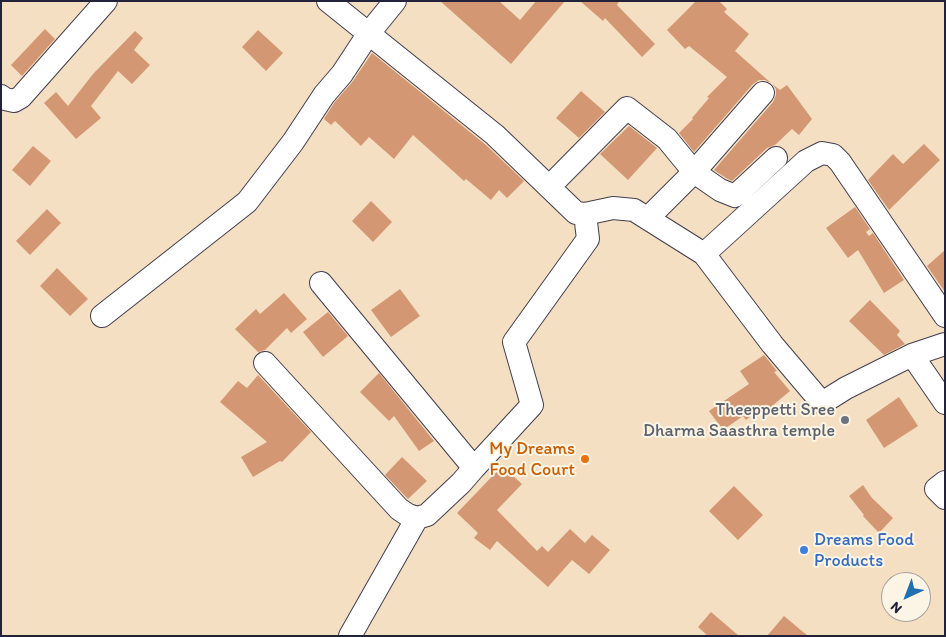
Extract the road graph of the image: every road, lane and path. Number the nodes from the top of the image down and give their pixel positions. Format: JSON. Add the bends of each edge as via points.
{"nodes":[{"id":1,"x":106,"y":1,"type":"edge"},
{"id":2,"x":328,"y":1,"type":"edge"},
{"id":3,"x":395,"y":1,"type":"edge"},
{"id":4,"x":369,"y":33,"type":"junction"},
{"id":5,"x":763,"y":93,"type":"dead end"},
{"id":6,"x":1,"y":96,"type":"edge"},
{"id":7,"x":776,"y":158,"type":"dead end"},
{"id":8,"x":694,"y":172,"type":"junction"},
{"id":9,"x":549,"y":187,"type":"junction"},
{"id":10,"x":585,"y":214,"type":"junction"},
{"id":11,"x":648,"y":218,"type":"junction"},
{"id":12,"x":704,"y":254,"type":"junction"},
{"id":13,"x":321,"y":283,"type":"dead end"},
{"id":14,"x":102,"y":316,"type":"dead end"},
{"id":15,"x":945,"y":316,"type":"edge"},
{"id":16,"x":945,"y":344,"type":"edge"},
{"id":17,"x":912,"y":355,"type":"junction"},
{"id":18,"x":265,"y":363,"type":"dead end"},
{"id":19,"x":945,"y":403,"type":"edge"},
{"id":20,"x":474,"y":468,"type":"junction"},
{"id":21,"x":945,"y":482,"type":"edge"},
{"id":22,"x":945,"y":498,"type":"edge"},
{"id":23,"x":417,"y":518,"type":"junction"},
{"id":24,"x":350,"y":636,"type":"edge"}],
"edges":[{"from":1,"to":6,"type":"street","via":[[21,97],[14,101]]},
{"from":2,"to":4,"type":"street"},
{"from":3,"to":4,"type":"street"},
{"from":4,"to":9,"type":"street","via":[[495,136]]},
{"from":4,"to":14,"type":"street","via":[[247,202]]},
{"from":5,"to":8,"type":"street"},
{"from":7,"to":8,"type":"street","via":[[736,196],[720,190]]},
{"from":8,"to":9,"type":"street","via":[[667,139],[627,108]]},
{"from":8,"to":11,"type":"street"},
{"from":9,"to":10,"type":"street","via":[[576,213]]},
{"from":10,"to":11,"type":"street","via":[[621,208],[634,210]]},
{"from":10,"to":20,"type":"street","via":[[588,239],[514,342],[532,406]]},
{"from":11,"to":12,"type":"street"},
{"from":12,"to":15,"type":"street","via":[[806,161],[822,153],[833,155]]},
{"from":12,"to":17,"type":"street","via":[[772,344],[822,403]]},
{"from":13,"to":20,"type":"street"},
{"from":16,"to":17,"type":"street"},
{"from":17,"to":19,"type":"street"},
{"from":18,"to":23,"type":"street","via":[[399,509]]},
{"from":20,"to":23,"type":"street","via":[[427,515]]},
{"from":21,"to":22,"type":"street","via":[[936,489]]},
{"from":23,"to":24,"type":"street"}]}
